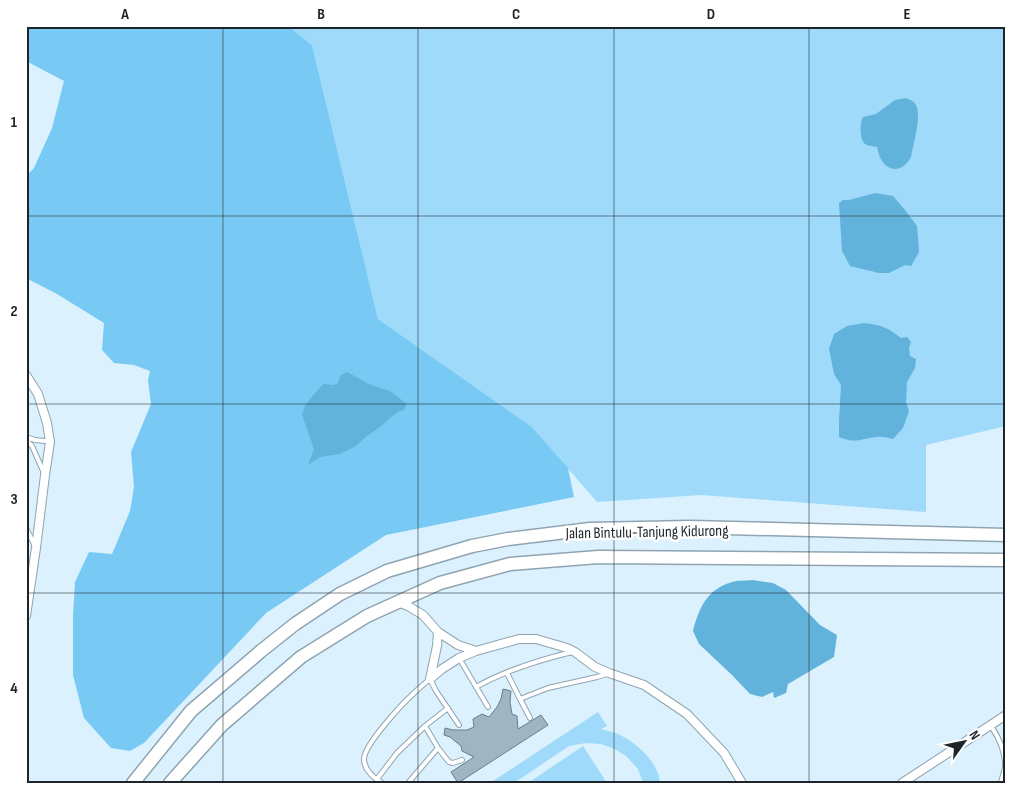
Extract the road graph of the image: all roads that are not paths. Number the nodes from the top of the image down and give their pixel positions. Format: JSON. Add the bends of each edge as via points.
{"nodes":[{"id":1,"x":26,"y":375,"type":"edge"},
{"id":2,"x":26,"y":439,"type":"edge"},
{"id":3,"x":46,"y":441,"type":"dead end"},
{"id":4,"x":44,"y":475,"type":"junction"},
{"id":5,"x":26,"y":528,"type":"edge"},
{"id":6,"x":1006,"y":535,"type":"edge"},
{"id":7,"x":36,"y":548,"type":"junction"},
{"id":8,"x":1006,"y":560,"type":"edge"},
{"id":9,"x":398,"y":602,"type":"junction"},
{"id":10,"x":26,"y":616,"type":"edge"},
{"id":11,"x":438,"y":632,"type":"junction"},
{"id":12,"x":476,"y":651,"type":"junction"},
{"id":13,"x":575,"y":652,"type":"junction"},
{"id":14,"x":459,"y":658,"type":"junction"},
{"id":15,"x":507,"y":672,"type":"junction"},
{"id":16,"x":609,"y":673,"type":"junction"},
{"id":17,"x":430,"y":679,"type":"junction"},
{"id":18,"x":476,"y":687,"type":"junction"},
{"id":19,"x":520,"y":699,"type":"junction"},
{"id":20,"x":488,"y":707,"type":"dead end"},
{"id":21,"x":448,"y":708,"type":"junction"},
{"id":22,"x":1006,"y":715,"type":"edge"},
{"id":23,"x":530,"y":718,"type":"dead end"},
{"id":24,"x":459,"y":725,"type":"dead end"},
{"id":25,"x":425,"y":726,"type":"junction"},
{"id":26,"x":991,"y":726,"type":"junction"},
{"id":27,"x":438,"y":748,"type":"junction"},
{"id":28,"x":462,"y":760,"type":"dead end"},
{"id":29,"x":1005,"y":766,"type":"edge"},
{"id":30,"x":377,"y":779,"type":"junction"},
{"id":31,"x":133,"y":783,"type":"edge"},
{"id":32,"x":170,"y":783,"type":"edge"},
{"id":33,"x":382,"y":783,"type":"edge"},
{"id":34,"x":408,"y":783,"type":"edge"},
{"id":35,"x":742,"y":783,"type":"edge"},
{"id":36,"x":902,"y":783,"type":"edge"},
{"id":37,"x":1001,"y":783,"type":"edge"}],
"edges":[{"from":1,"to":4,"type":"street","via":[[38,394],[47,423],[50,442]]},
{"from":2,"to":3,"type":"lane"},
{"from":2,"to":4,"type":"lane"},
{"from":4,"to":7,"type":"street"},
{"from":5,"to":7,"type":"lane"},
{"from":6,"to":31,"type":"main road","name":"Jalan Bintulu-Tanjung Kidurong","via":[[590,529],[472,546],[387,571],[340,594],[295,624],[191,711]]},
{"from":7,"to":10,"type":"street"},
{"from":8,"to":9,"type":"main road","name":"Jalan Bintulu-Tanjung Kidurong","via":[[598,557],[510,564],[440,583]]},
{"from":9,"to":11,"type":"street","via":[[424,615]]},
{"from":9,"to":32,"type":"main road","name":"Jalan Bintulu-Tanjung Kidurong","via":[[367,616],[301,657],[222,724]]},
{"from":11,"to":12,"type":"street","via":[[458,645]]},
{"from":11,"to":17,"type":"street"},
{"from":12,"to":13,"type":"street","via":[[519,639],[536,639]]},
{"from":12,"to":14,"type":"street"},
{"from":13,"to":15,"type":"lane"},
{"from":13,"to":16,"type":"street"},
{"from":14,"to":17,"type":"street"},
{"from":14,"to":18,"type":"lane"},
{"from":15,"to":18,"type":"lane"},
{"from":15,"to":19,"type":"lane"},
{"from":16,"to":19,"type":"lane","via":[[548,688]]},
{"from":16,"to":35,"type":"street","via":[[644,684],[687,714],[724,753]]},
{"from":17,"to":21,"type":"lane"},
{"from":17,"to":30,"type":"lane","via":[[388,721],[369,747],[364,759],[368,771]]},
{"from":18,"to":20,"type":"lane"},
{"from":19,"to":23,"type":"lane"},
{"from":21,"to":24,"type":"lane"},
{"from":21,"to":25,"type":"lane"},
{"from":22,"to":26,"type":"street"},
{"from":25,"to":27,"type":"lane"},
{"from":25,"to":30,"type":"lane","via":[[396,753]]},
{"from":26,"to":29,"type":"lane","via":[[1000,740]]},
{"from":26,"to":36,"type":"street"},
{"from":27,"to":28,"type":"lane","via":[[449,762]]},
{"from":27,"to":34,"type":"lane"},
{"from":29,"to":37,"type":"lane"},
{"from":30,"to":33,"type":"lane"}]}
